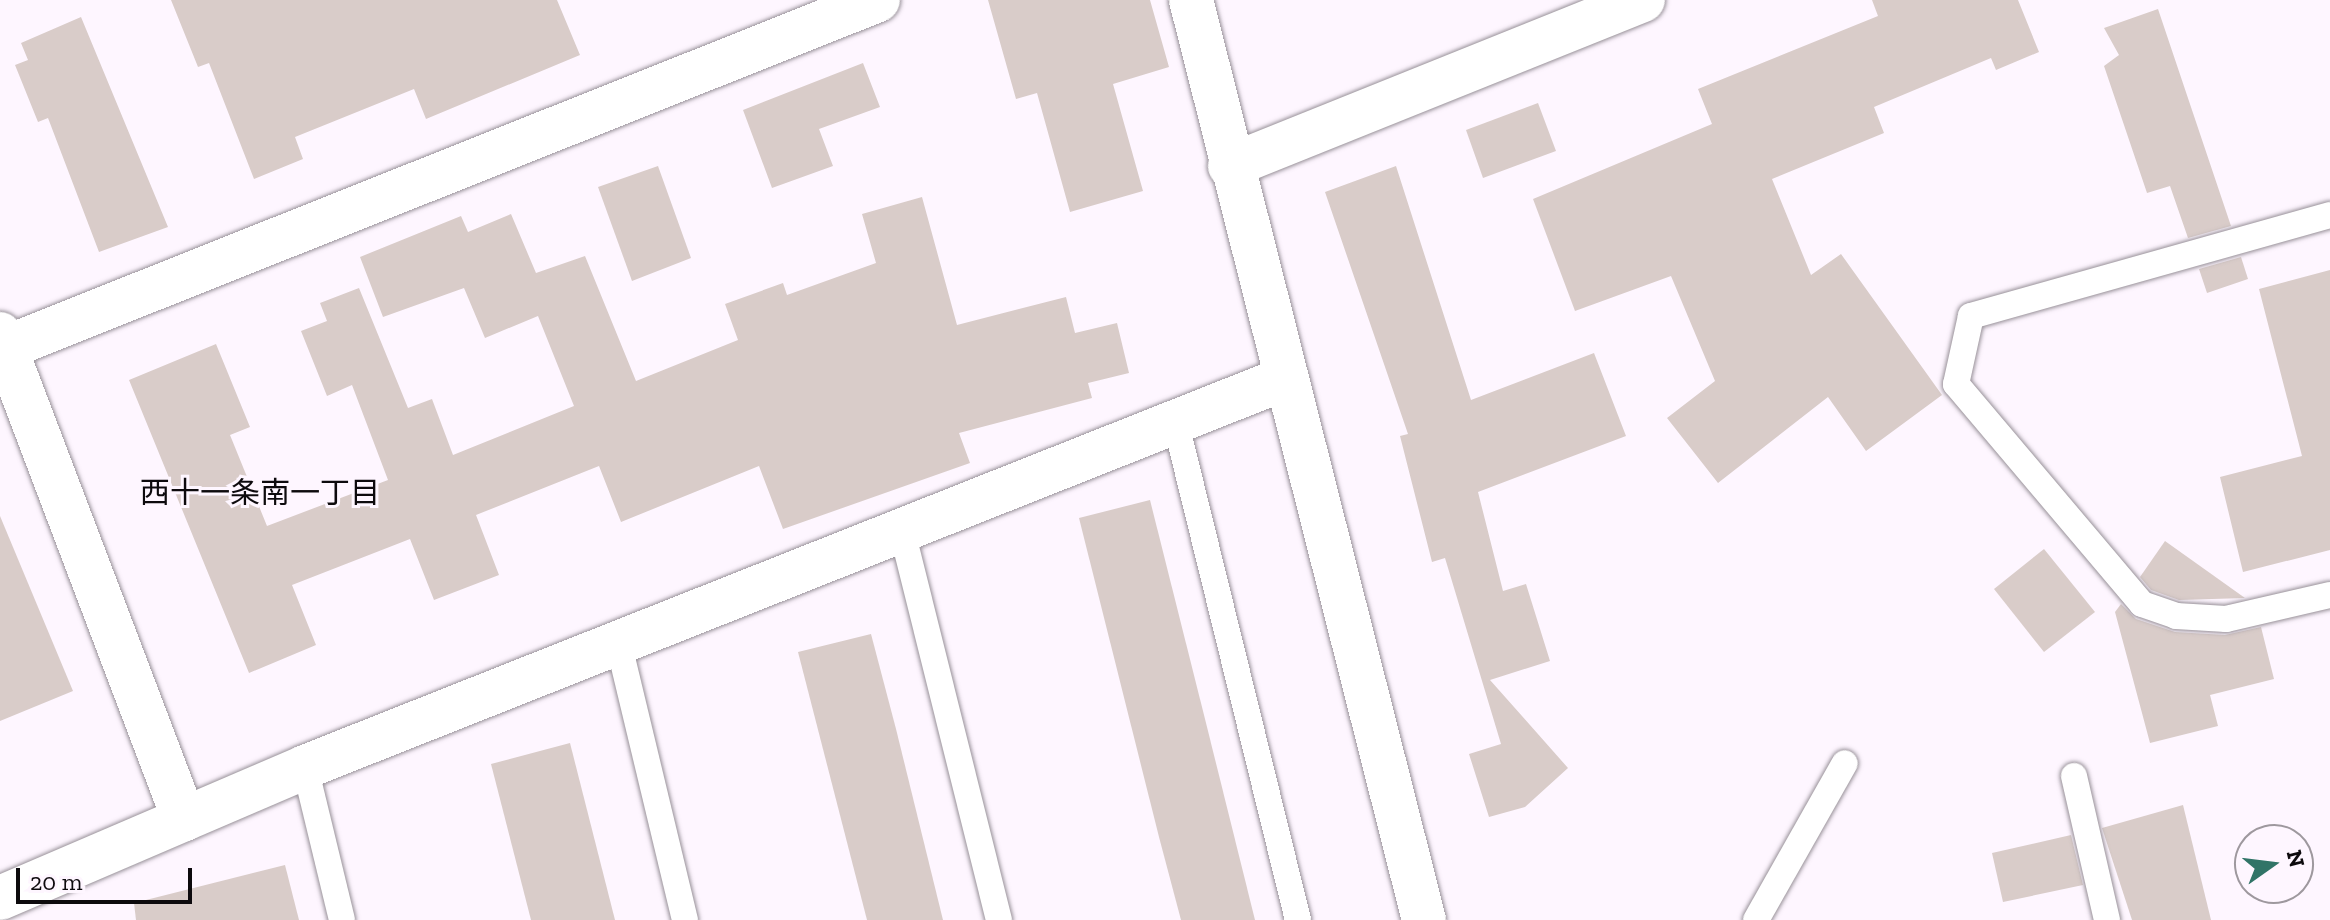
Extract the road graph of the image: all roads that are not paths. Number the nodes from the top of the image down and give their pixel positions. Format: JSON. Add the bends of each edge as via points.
{"nodes":[{"id":1,"x":878,"y":0,"type":"edge"},
{"id":2,"x":1191,"y":0,"type":"edge"},
{"id":3,"x":1643,"y":0,"type":"edge"},
{"id":4,"x":1230,"y":166,"type":"junction"},
{"id":5,"x":2330,"y":215,"type":"edge"},
{"id":6,"x":2,"y":344,"type":"edge"},
{"id":7,"x":1286,"y":378,"type":"junction"},
{"id":8,"x":1175,"y":420,"type":"junction"},
{"id":9,"x":901,"y":527,"type":"junction"},
{"id":10,"x":2330,"y":595,"type":"edge"},
{"id":11,"x":618,"y":641,"type":"junction"},
{"id":12,"x":1845,"y":763,"type":"dead end"},
{"id":13,"x":305,"y":767,"type":"junction"},
{"id":14,"x":2074,"y":776,"type":"dead end"},
{"id":15,"x":184,"y":819,"type":"junction"},
{"id":16,"x":0,"y":898,"type":"edge"},
{"id":17,"x":342,"y":920,"type":"edge"},
{"id":18,"x":685,"y":920,"type":"edge"},
{"id":19,"x":999,"y":920,"type":"edge"},
{"id":20,"x":1298,"y":920,"type":"edge"},
{"id":21,"x":1424,"y":920,"type":"edge"},
{"id":22,"x":1756,"y":920,"type":"edge"},
{"id":23,"x":2107,"y":920,"type":"edge"}],
"edges":[{"from":1,"to":6,"type":"street"},
{"from":2,"to":4,"type":"street"},
{"from":3,"to":4,"type":"street"},
{"from":4,"to":7,"type":"street"},
{"from":5,"to":10,"type":"lane","via":[[1971,316],[1956,384],[2142,604],[2176,616],[2226,619]]},
{"from":6,"to":15,"type":"street"},
{"from":7,"to":8,"type":"street"},
{"from":7,"to":21,"type":"street"},
{"from":8,"to":9,"type":"street"},
{"from":8,"to":20,"type":"lane"},
{"from":9,"to":11,"type":"street"},
{"from":9,"to":19,"type":"lane"},
{"from":11,"to":13,"type":"street"},
{"from":11,"to":18,"type":"lane"},
{"from":12,"to":22,"type":"lane"},
{"from":13,"to":15,"type":"street"},
{"from":13,"to":17,"type":"lane"},
{"from":14,"to":23,"type":"lane"},
{"from":15,"to":16,"type":"street"}]}
